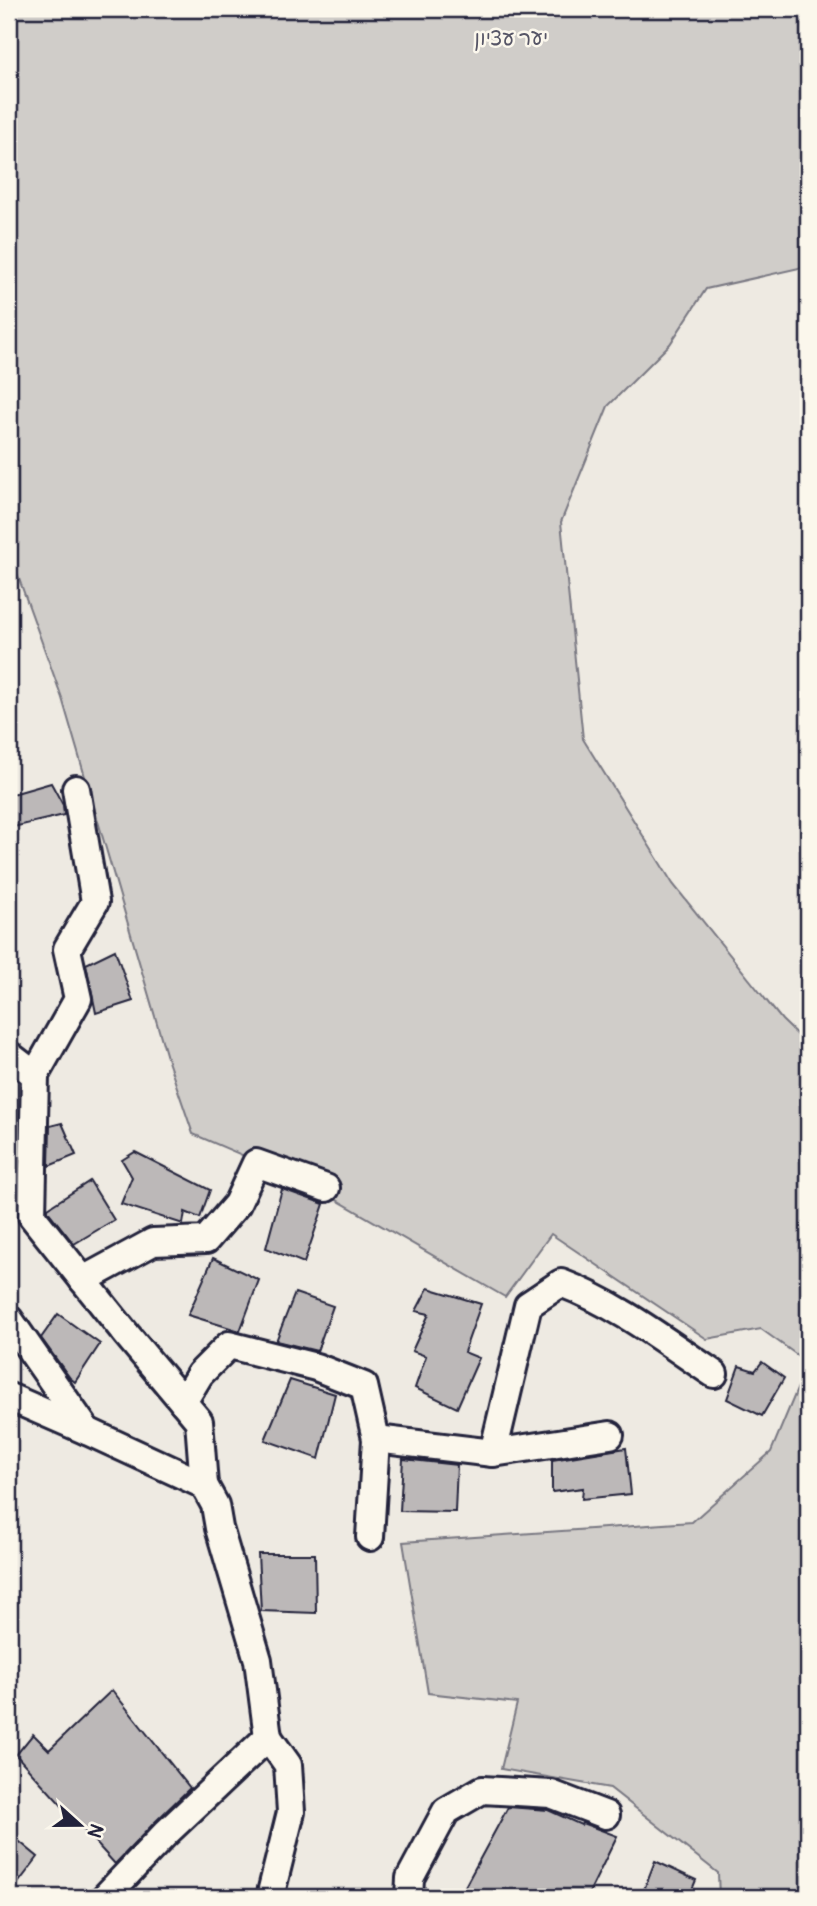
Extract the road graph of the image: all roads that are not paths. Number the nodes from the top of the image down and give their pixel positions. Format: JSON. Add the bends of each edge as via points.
{"nodes":[{"id":1,"x":76,"y":789,"type":"dead end"},
{"id":2,"x":9,"y":1055,"type":"edge"},
{"id":3,"x":35,"y":1075,"type":"junction"},
{"id":4,"x":326,"y":1188,"type":"dead end"},
{"id":5,"x":83,"y":1280,"type":"junction"},
{"id":6,"x":9,"y":1319,"type":"edge"},
{"id":7,"x":714,"y":1374,"type":"dead end"},
{"id":8,"x":9,"y":1397,"type":"edge"},
{"id":9,"x":183,"y":1402,"type":"junction"},
{"id":10,"x":87,"y":1431,"type":"junction"},
{"id":11,"x":610,"y":1435,"type":"dead end"},
{"id":12,"x":376,"y":1439,"type":"junction"},
{"id":13,"x":493,"y":1453,"type":"junction"},
{"id":14,"x":204,"y":1485,"type":"junction"},
{"id":15,"x":370,"y":1538,"type":"dead end"},
{"id":16,"x":268,"y":1737,"type":"junction"},
{"id":17,"x":606,"y":1815,"type":"dead end"},
{"id":18,"x":105,"y":1897,"type":"edge"},
{"id":19,"x":270,"y":1897,"type":"edge"},
{"id":20,"x":409,"y":1897,"type":"edge"}],
"edges":[{"from":1,"to":3,"type":"street","via":[[95,902],[67,949],[78,999]]},
{"from":2,"to":3,"type":"street"},
{"from":3,"to":5,"type":"street","via":[[32,1216]]},
{"from":4,"to":5,"type":"street","via":[[256,1163],[237,1204],[206,1240],[153,1242]]},
{"from":5,"to":9,"type":"street"},
{"from":6,"to":10,"type":"street"},
{"from":7,"to":13,"type":"street","via":[[616,1309],[561,1283],[528,1305]]},
{"from":8,"to":10,"type":"street"},
{"from":9,"to":12,"type":"street","via":[[200,1374],[229,1345],[316,1367],[363,1386]]},
{"from":9,"to":14,"type":"street","via":[[200,1422]]},
{"from":10,"to":14,"type":"street"},
{"from":11,"to":13,"type":"street"},
{"from":12,"to":13,"type":"street"},
{"from":12,"to":15,"type":"street"},
{"from":14,"to":16,"type":"street","via":[[215,1505],[258,1660]]},
{"from":16,"to":18,"type":"street"},
{"from":16,"to":19,"type":"street","via":[[288,1765],[291,1812]]},
{"from":17,"to":20,"type":"street","via":[[551,1794],[482,1790],[446,1811],[410,1878]]}]}
